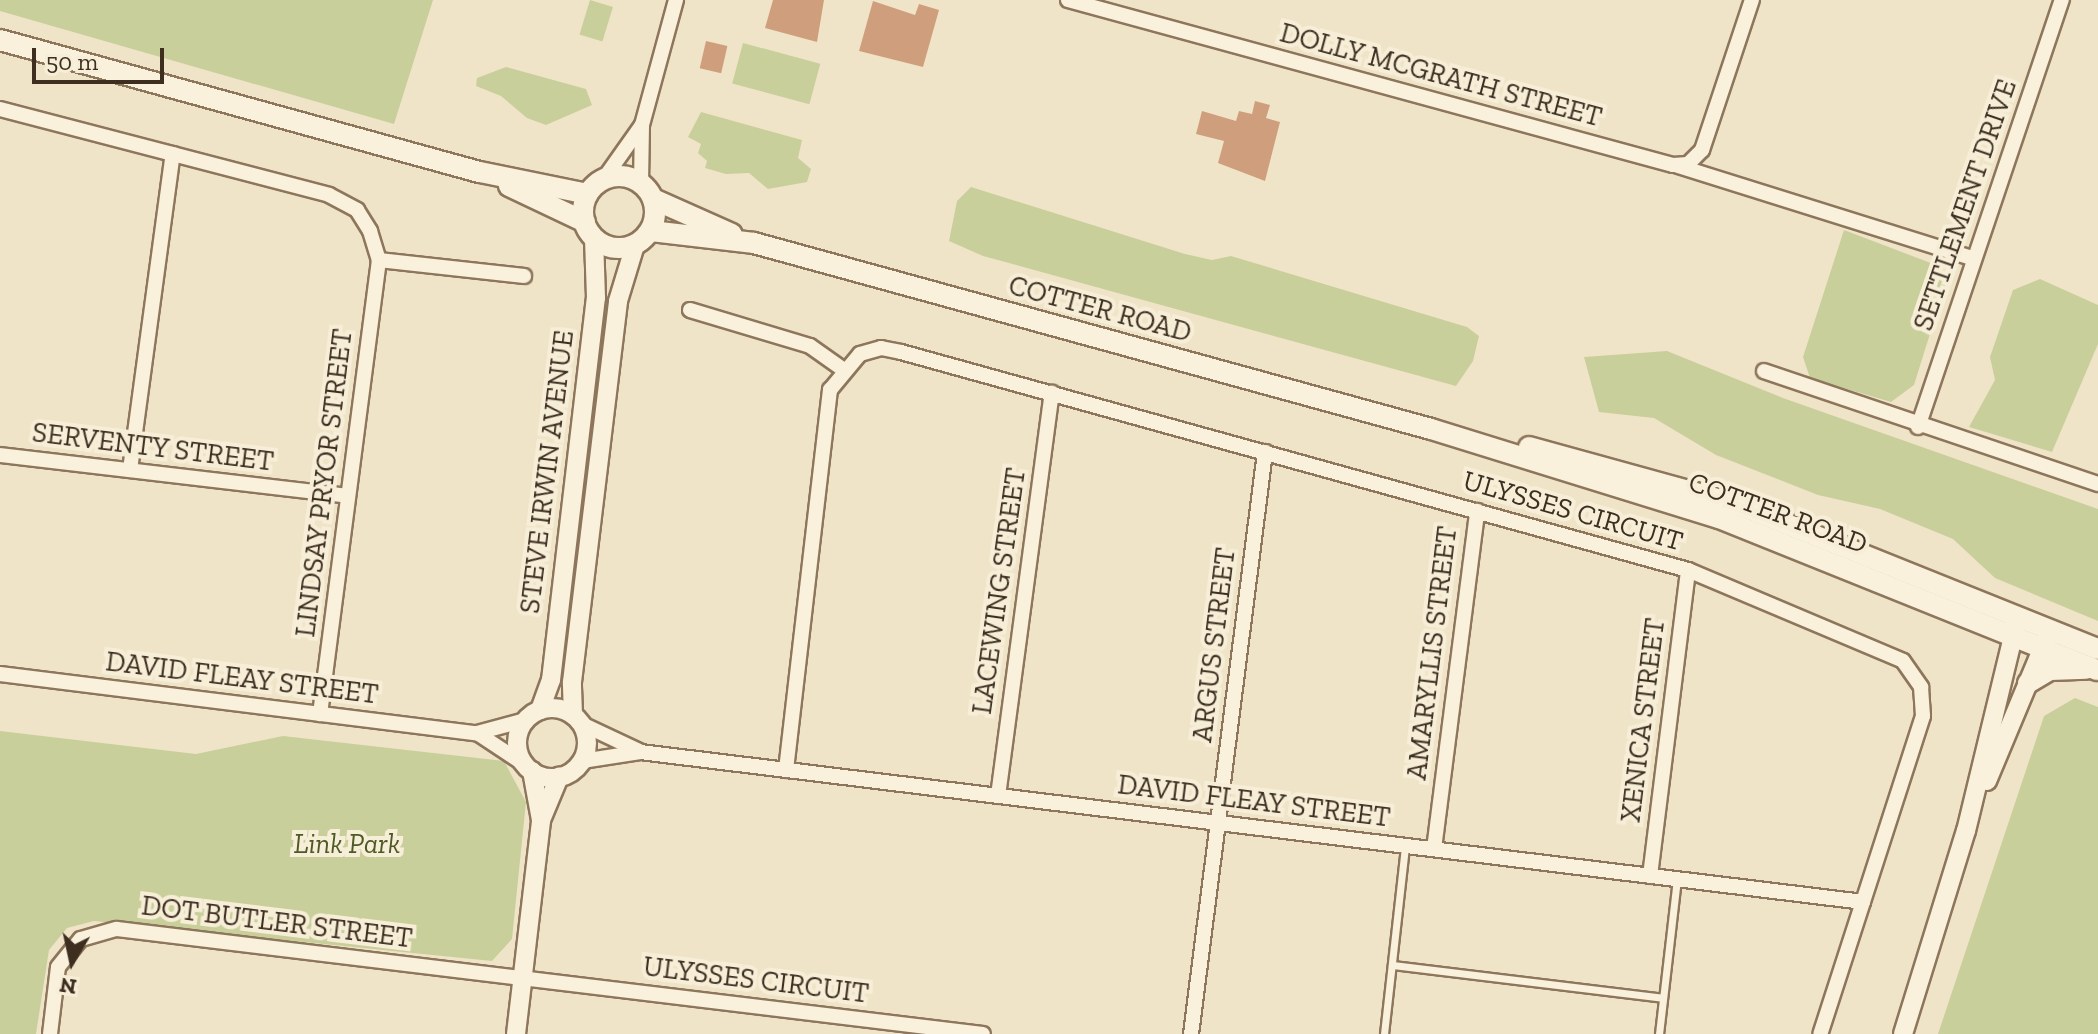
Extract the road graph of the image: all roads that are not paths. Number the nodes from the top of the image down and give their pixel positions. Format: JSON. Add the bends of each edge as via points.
{"nodes":[{"id":1,"x":676,"y":0,"type":"edge"},
{"id":2,"x":1068,"y":0,"type":"edge"},
{"id":3,"x":1752,"y":0,"type":"edge"},
{"id":4,"x":2062,"y":0,"type":"edge"},
{"id":5,"x":0,"y":40,"type":"edge"},
{"id":6,"x":0,"y":109,"type":"edge"},
{"id":7,"x":642,"y":125,"type":"junction"},
{"id":8,"x":173,"y":154,"type":"junction"},
{"id":9,"x":1673,"y":165,"type":"junction"},
{"id":10,"x":480,"y":172,"type":"junction"},
{"id":11,"x":603,"y":180,"type":"junction"},
{"id":12,"x":647,"y":191,"type":"junction"},
{"id":13,"x":588,"y":194,"type":"junction"},
{"id":14,"x":590,"y":230,"type":"junction"},
{"id":15,"x":643,"y":238,"type":"junction"},
{"id":16,"x":754,"y":243,"type":"junction"},
{"id":17,"x":1974,"y":259,"type":"junction"},
{"id":18,"x":379,"y":260,"type":"junction"},
{"id":19,"x":524,"y":276,"type":"dead end"},
{"id":20,"x":690,"y":310,"type":"dead end"},
{"id":21,"x":844,"y":370,"type":"junction"},
{"id":22,"x":1764,"y":371,"type":"dead end"},
{"id":23,"x":1052,"y":393,"type":"junction"},
{"id":24,"x":1918,"y":427,"type":"junction"},
{"id":25,"x":1431,"y":429,"type":"junction"},
{"id":26,"x":1265,"y":452,"type":"junction"},
{"id":27,"x":0,"y":455,"type":"edge"},
{"id":28,"x":130,"y":470,"type":"junction"},
{"id":29,"x":2098,"y":484,"type":"edge"},
{"id":30,"x":348,"y":496,"type":"junction"},
{"id":31,"x":1477,"y":511,"type":"junction"},
{"id":32,"x":1688,"y":570,"type":"junction"},
{"id":33,"x":2018,"y":615,"type":"junction"},
{"id":34,"x":2014,"y":636,"type":"junction"},
{"id":35,"x":2046,"y":638,"type":"junction"},
{"id":36,"x":2098,"y":649,"type":"edge"},
{"id":37,"x":2098,"y":670,"type":"edge"},
{"id":38,"x":0,"y":674,"type":"edge"},
{"id":39,"x":2028,"y":683,"type":"junction"},
{"id":40,"x":320,"y":714,"type":"junction"},
{"id":41,"x":533,"y":715,"type":"junction"},
{"id":42,"x":577,"y":719,"type":"junction"},
{"id":43,"x":477,"y":733,"type":"junction"},
{"id":44,"x":640,"y":752,"type":"junction"},
{"id":45,"x":582,"y":761,"type":"junction"},
{"id":46,"x":528,"y":768,"type":"junction"},
{"id":47,"x":786,"y":770,"type":"junction"},
{"id":48,"x":559,"y":777,"type":"junction"},
{"id":49,"x":998,"y":796,"type":"junction"},
{"id":50,"x":541,"y":820,"type":"junction"},
{"id":51,"x":1218,"y":823,"type":"junction"},
{"id":52,"x":1966,"y":831,"type":"junction"},
{"id":53,"x":1405,"y":846,"type":"junction"},
{"id":54,"x":1434,"y":849,"type":"junction"},
{"id":55,"x":1650,"y":876,"type":"junction"},
{"id":56,"x":1677,"y":879,"type":"junction"},
{"id":57,"x":1863,"y":902,"type":"junction"},
{"id":58,"x":1392,"y":965,"type":"junction"},
{"id":59,"x":522,"y":978,"type":"junction"},
{"id":60,"x":1663,"y":998,"type":"junction"},
{"id":61,"x":50,"y":1034,"type":"edge"},
{"id":62,"x":516,"y":1034,"type":"edge"},
{"id":63,"x":983,"y":1034,"type":"edge"},
{"id":64,"x":1191,"y":1034,"type":"edge"},
{"id":65,"x":1384,"y":1034,"type":"edge"},
{"id":66,"x":1659,"y":1034,"type":"edge"},
{"id":67,"x":1820,"y":1034,"type":"edge"},
{"id":68,"x":1903,"y":1034,"type":"edge"}],
"edges":[{"from":1,"to":7,"type":"street"},
{"from":2,"to":9,"type":"street","name":"DOLLY MCGRATH STREET"},
{"from":3,"to":9,"type":"street","via":[[1702,150],[1688,164]]},
{"from":4,"to":17,"type":"street","name":"SETTLEMENT DRIVE"},
{"from":5,"to":10,"type":"main road"},
{"from":6,"to":8,"type":"street"},
{"from":7,"to":11,"type":"street"},
{"from":7,"to":12,"type":"street"},
{"from":8,"to":18,"type":"street","via":[[329,195],[357,210]]},
{"from":8,"to":28,"type":"street"},
{"from":9,"to":17,"type":"street","name":"DOLLY MCGRATH STREET"},
{"from":10,"to":13,"type":"main road"},
{"from":10,"to":14,"type":"main road"},
{"from":11,"to":12,"type":"main road","via":[[623,176]]},
{"from":11,"to":13,"type":"main road"},
{"from":12,"to":15,"type":"main road"},
{"from":12,"to":16,"type":"main road","name":"COTTER ROAD"},
{"from":13,"to":14,"type":"main road"},
{"from":14,"to":15,"type":"main road","via":[[614,248]]},
{"from":14,"to":41,"type":"street","name":"STEVE IRWIN AVENUE","via":[[594,314],[551,680]]},
{"from":15,"to":16,"type":"main road","name":"COTTER ROAD"},
{"from":15,"to":42,"type":"street","name":"STEVE IRWIN AVENUE","via":[[618,301],[572,682]]},
{"from":16,"to":25,"type":"main road","name":"COTTER ROAD"},
{"from":17,"to":24,"type":"street","name":"SETTLEMENT DRIVE"},
{"from":18,"to":19,"type":"street"},
{"from":18,"to":30,"type":"street","name":"LINDSAY PRYOR STREET"},
{"from":20,"to":21,"type":"street","via":[[810,346]]},
{"from":21,"to":23,"type":"street","name":"ULYSSES CIRCUIT","via":[[860,354],[881,348]]},
{"from":21,"to":47,"type":"street","via":[[830,390]]},
{"from":22,"to":24,"type":"street"},
{"from":23,"to":26,"type":"street","name":"ULYSSES CIRCUIT"},
{"from":23,"to":49,"type":"street","name":"LACEWING STREET"},
{"from":24,"to":29,"type":"street"},
{"from":25,"to":33,"type":"main road","name":"COTTER ROAD","via":[[1503,441],[1695,491]]},
{"from":25,"to":34,"type":"main road","name":"COTTER ROAD","via":[[1719,518]]},
{"from":26,"to":31,"type":"street","name":"ULYSSES CIRCUIT"},
{"from":26,"to":51,"type":"street","name":"ARGUS STREET"},
{"from":27,"to":28,"type":"street","name":"SERVENTY STREET"},
{"from":28,"to":30,"type":"street","name":"SERVENTY STREET"},
{"from":30,"to":40,"type":"street","name":"LINDSAY PRYOR STREET"},
{"from":31,"to":32,"type":"street","name":"ULYSSES CIRCUIT"},
{"from":31,"to":54,"type":"street","name":"AMARYLLIS STREET"},
{"from":32,"to":55,"type":"street","name":"XENICA STREET"},
{"from":32,"to":57,"type":"street","name":"ULYSSES CIRCUIT","via":[[1903,661],[1921,687],[1923,716]]},
{"from":33,"to":34,"type":"street"},
{"from":33,"to":35,"type":"main road","name":"COTTER ROAD"},
{"from":34,"to":35,"type":"main road","name":"COTTER ROAD"},
{"from":34,"to":52,"type":"street"},
{"from":35,"to":36,"type":"main road","name":"COTTER ROAD"},
{"from":35,"to":37,"type":"main road","name":"COTTER ROAD"},
{"from":35,"to":39,"type":"street"},
{"from":37,"to":39,"type":"main road","via":[[2050,670]]},
{"from":38,"to":40,"type":"street","name":"DAVID FLEAY STREET"},
{"from":39,"to":52,"type":"street"},
{"from":40,"to":43,"type":"street","name":"DAVID FLEAY STREET"},
{"from":41,"to":42,"type":"street"},
{"from":41,"to":43,"type":"street","name":"DAVID FLEAY STREET"},
{"from":41,"to":46,"type":"street","via":[[517,742]]},
{"from":42,"to":44,"type":"street","name":"DAVID FLEAY STREET"},
{"from":42,"to":45,"type":"street","via":[[588,742]]},
{"from":43,"to":46,"type":"street","name":"DAVID FLEAY STREET"},
{"from":44,"to":45,"type":"street","name":"DAVID FLEAY STREET"},
{"from":44,"to":47,"type":"street","name":"DAVID FLEAY STREET"},
{"from":45,"to":48,"type":"street"},
{"from":46,"to":48,"type":"street"},
{"from":46,"to":50,"type":"street"},
{"from":47,"to":49,"type":"street","name":"DAVID FLEAY STREET"},
{"from":48,"to":50,"type":"street"},
{"from":49,"to":51,"type":"street","name":"DAVID FLEAY STREET"},
{"from":50,"to":59,"type":"street"},
{"from":51,"to":53,"type":"street","name":"DAVID FLEAY STREET"},
{"from":51,"to":64,"type":"street","name":"ARGUS STREET"},
{"from":52,"to":68,"type":"street"},
{"from":53,"to":54,"type":"street","name":"DAVID FLEAY STREET"},
{"from":53,"to":58,"type":"lane"},
{"from":54,"to":55,"type":"street","name":"DAVID FLEAY STREET"},
{"from":55,"to":56,"type":"street","name":"DAVID FLEAY STREET"},
{"from":56,"to":57,"type":"street","name":"DAVID FLEAY STREET"},
{"from":56,"to":60,"type":"lane"},
{"from":57,"to":67,"type":"street","name":"ULYSSES CIRCUIT"},
{"from":58,"to":60,"type":"lane"},
{"from":58,"to":65,"type":"lane"},
{"from":59,"to":61,"type":"street","name":"DOT BUTLER STREET","via":[[117,929],[81,939],[58,967]]},
{"from":59,"to":62,"type":"street"},
{"from":59,"to":63,"type":"street","name":"ULYSSES CIRCUIT"},
{"from":60,"to":66,"type":"lane"}]}
